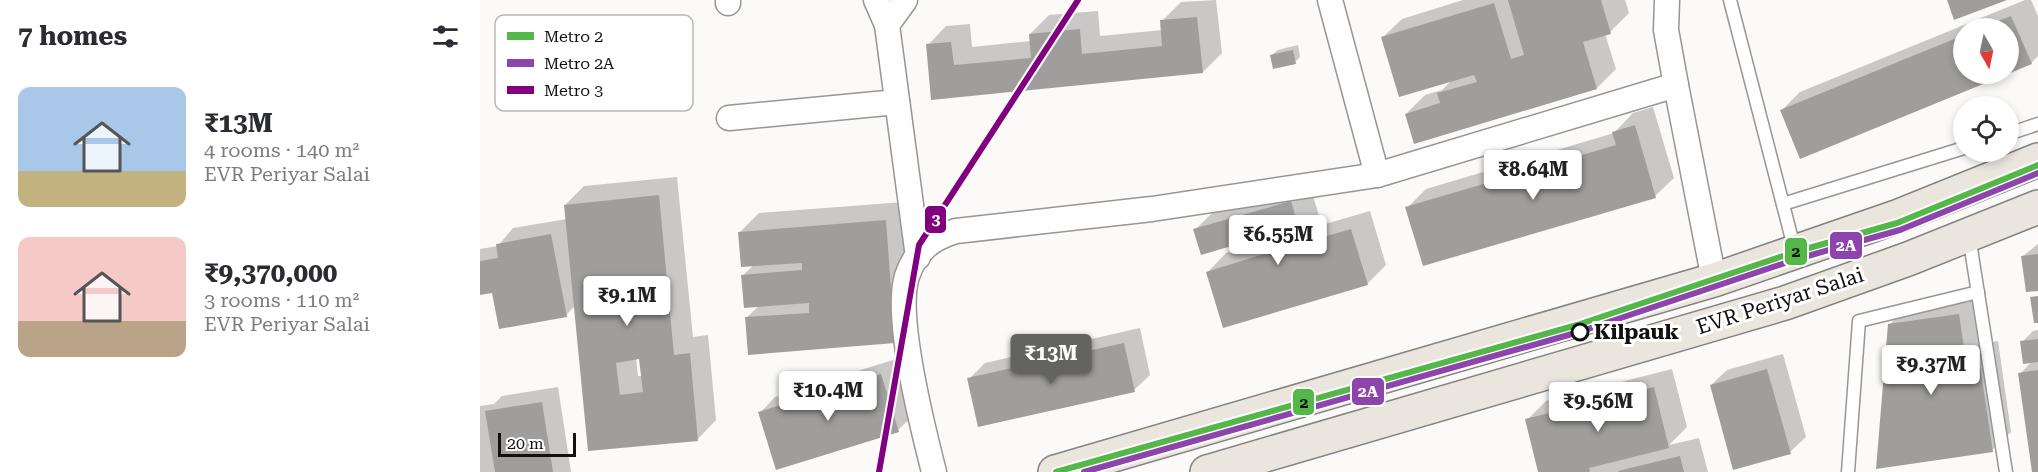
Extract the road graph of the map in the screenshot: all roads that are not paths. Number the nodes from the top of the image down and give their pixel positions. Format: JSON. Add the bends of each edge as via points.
{"nodes":[{"id":1,"x":876,"y":0,"type":"edge"},
{"id":2,"x":905,"y":0,"type":"edge"},
{"id":3,"x":1330,"y":0,"type":"edge"},
{"id":4,"x":1667,"y":0,"type":"edge"},
{"id":5,"x":1730,"y":0,"type":"edge"},
{"id":6,"x":887,"y":25,"type":"junction"},
{"id":7,"x":1676,"y":85,"type":"junction"},
{"id":8,"x":897,"y":102,"type":"junction"},
{"id":9,"x":729,"y":118,"type":"dead end"},
{"id":10,"x":2038,"y":124,"type":"edge"},
{"id":11,"x":2019,"y":130,"type":"edge"},
{"id":12,"x":1953,"y":151,"type":"edge"},
{"id":13,"x":2038,"y":160,"type":"edge"},
{"id":14,"x":1377,"y":175,"type":"junction"},
{"id":15,"x":1783,"y":204,"type":"junction"},
{"id":16,"x":2038,"y":207,"type":"edge"},
{"id":17,"x":1968,"y":235,"type":"junction"},
{"id":18,"x":1795,"y":252,"type":"junction"},
{"id":19,"x":918,"y":257,"type":"junction"},
{"id":20,"x":1714,"y":280,"type":"junction"},
{"id":21,"x":1978,"y":292,"type":"junction"},
{"id":22,"x":1141,"y":460,"type":"edge"},
{"id":23,"x":934,"y":472,"type":"edge"},
{"id":24,"x":1055,"y":472,"type":"edge"},
{"id":25,"x":1207,"y":472,"type":"edge"},
{"id":26,"x":1848,"y":472,"type":"edge"},
{"id":27,"x":2006,"y":472,"type":"edge"}],
"edges":[{"from":1,"to":6,"type":"street"},
{"from":2,"to":6,"type":"street"},
{"from":3,"to":14,"type":"street"},
{"from":4,"to":7,"type":"street","via":[[1666,30]]},
{"from":5,"to":15,"type":"lane"},
{"from":6,"to":8,"type":"street"},
{"from":7,"to":14,"type":"street"},
{"from":7,"to":20,"type":"street"},
{"from":8,"to":9,"type":"street"},
{"from":8,"to":19,"type":"street"},
{"from":10,"to":11,"type":"lane"},
{"from":12,"to":15,"type":"lane"},
{"from":13,"to":18,"type":"main road","name":"EVR Periyar Salai","via":[[1899,216]]},
{"from":14,"to":19,"type":"street","via":[[1152,209],[956,231],[935,238]]},
{"from":15,"to":18,"type":"lane"},
{"from":16,"to":17,"type":"main road","name":"EVR Periyar Salai"},
{"from":17,"to":21,"type":"lane"},
{"from":17,"to":25,"type":"main road","name":"EVR Periyar Salai","via":[[1785,303]]},
{"from":18,"to":20,"type":"main road","name":"EVR Periyar Salai"},
{"from":19,"to":23,"type":"street","via":[[906,277],[903,298],[916,404]]},
{"from":20,"to":22,"type":"main road","name":"EVR Periyar Salai"},
{"from":21,"to":26,"type":"lane","via":[[1859,321]]},
{"from":21,"to":27,"type":"lane"},
{"from":22,"to":24,"type":"main road","name":"EVR Periyar Salai"}]}
